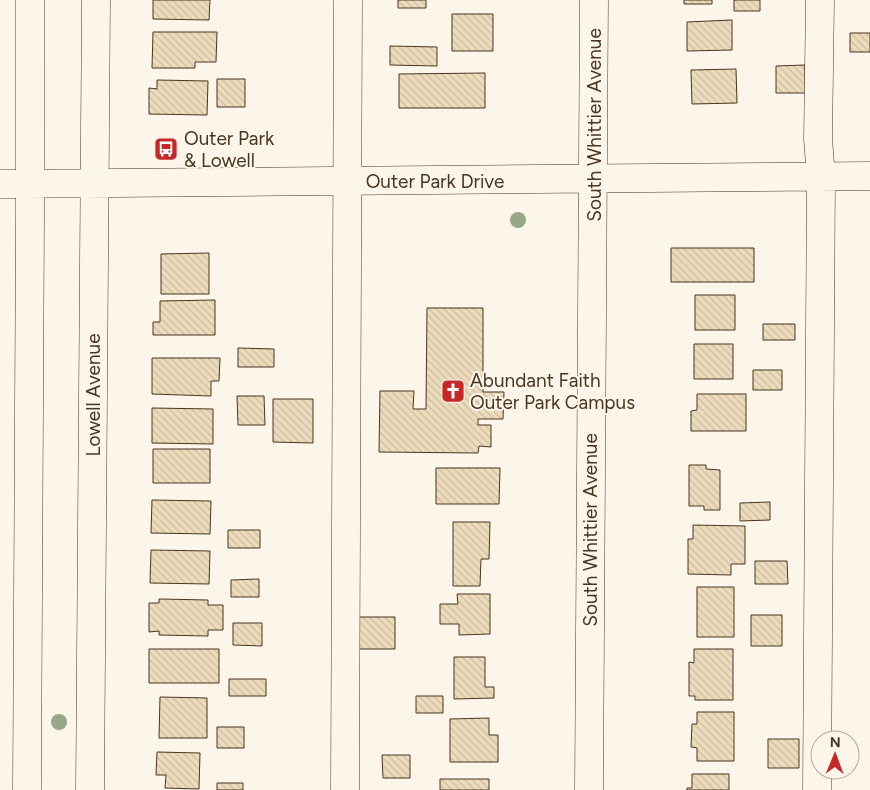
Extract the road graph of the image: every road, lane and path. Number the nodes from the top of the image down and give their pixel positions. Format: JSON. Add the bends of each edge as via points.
{"nodes":[{"id":1,"x":30,"y":0,"type":"edge"},
{"id":2,"x":96,"y":0,"type":"edge"},
{"id":3,"x":348,"y":0,"type":"edge"},
{"id":4,"x":594,"y":0,"type":"edge"},
{"id":5,"x":820,"y":0,"type":"edge"},
{"id":6,"x":870,"y":176,"type":"edge"},
{"id":7,"x":821,"y":177,"type":"junction"},
{"id":8,"x":594,"y":180,"type":"junction"},
{"id":9,"x":348,"y":182,"type":"junction"},
{"id":10,"x":94,"y":183,"type":"junction"},
{"id":11,"x":0,"y":184,"type":"edge"},
{"id":12,"x":30,"y":184,"type":"junction"},
{"id":13,"x":27,"y":790,"type":"edge"},
{"id":14,"x":90,"y":790,"type":"edge"},
{"id":15,"x":345,"y":790,"type":"edge"},
{"id":16,"x":589,"y":790,"type":"edge"},
{"id":17,"x":817,"y":790,"type":"edge"}],
"edges":[{"from":1,"to":12,"type":"street"},
{"from":2,"to":10,"type":"street","name":"Lowell Avenue"},
{"from":3,"to":9,"type":"street"},
{"from":4,"to":8,"type":"street","name":"South Whittier Avenue"},
{"from":5,"to":7,"type":"street","via":[[818,139]]},
{"from":6,"to":7,"type":"street","name":"Outer Park Drive"},
{"from":7,"to":8,"type":"street","name":"Outer Park Drive"},
{"from":7,"to":17,"type":"street"},
{"from":8,"to":9,"type":"street","name":"Outer Park Drive"},
{"from":8,"to":16,"type":"street","name":"South Whittier Avenue"},
{"from":9,"to":10,"type":"street","name":"Outer Park Drive"},
{"from":9,"to":15,"type":"street"},
{"from":10,"to":12,"type":"street","name":"Outer Park Drive"},
{"from":10,"to":14,"type":"street","name":"Lowell Avenue"},
{"from":11,"to":12,"type":"street","name":"Outer Park Drive"},
{"from":12,"to":13,"type":"street"}]}
